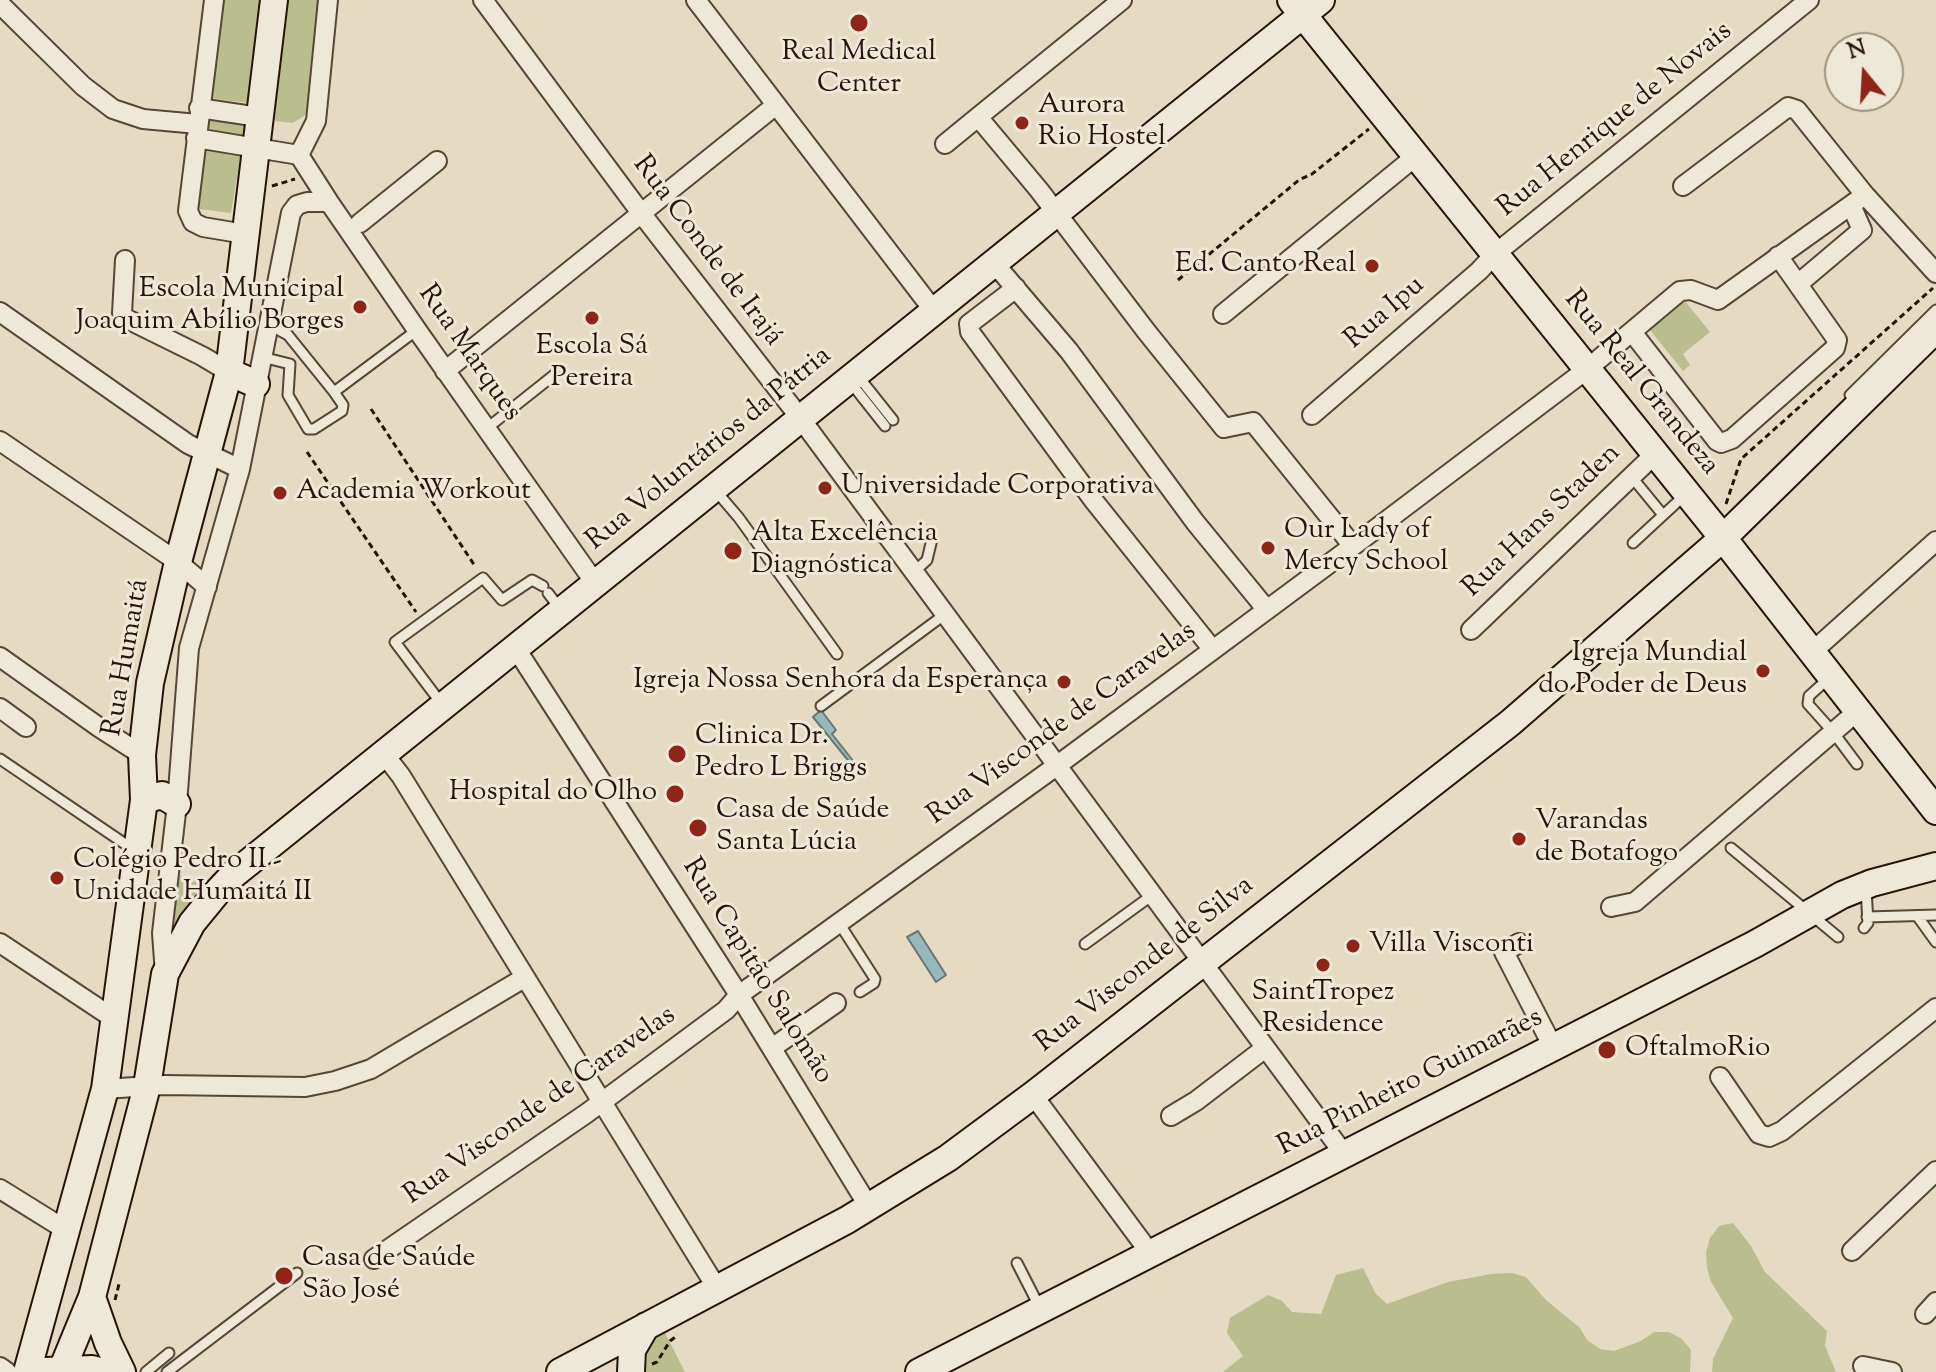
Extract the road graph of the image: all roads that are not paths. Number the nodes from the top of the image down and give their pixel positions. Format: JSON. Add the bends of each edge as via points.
{"nodes":[{"id":1,"x":214,"y":0,"type":"edge"},
{"id":2,"x":274,"y":0,"type":"edge"},
{"id":3,"x":328,"y":0,"type":"edge"},
{"id":4,"x":483,"y":0,"type":"edge"},
{"id":5,"x":696,"y":0,"type":"edge"},
{"id":6,"x":1122,"y":0,"type":"edge"},
{"id":7,"x":1809,"y":0,"type":"edge"},
{"id":8,"x":0,"y":4,"type":"edge"},
{"id":9,"x":1305,"y":5,"type":"edge"},
{"id":10,"x":776,"y":105,"type":"junction"},
{"id":11,"x":259,"y":117,"type":"junction"},
{"id":12,"x":978,"y":117,"type":"junction"},
{"id":13,"x":198,"y":124,"type":"junction"},
{"id":14,"x":945,"y":144,"type":"dead end"},
{"id":15,"x":256,"y":150,"type":"junction"},
{"id":16,"x":299,"y":155,"type":"junction"},
{"id":17,"x":1416,"y":156,"type":"junction"},
{"id":18,"x":437,"y":161,"type":"dead end"},
{"id":19,"x":1683,"y":186,"type":"dead end"},
{"id":20,"x":1858,"y":200,"type":"junction"},
{"id":21,"x":329,"y":202,"type":"junction"},
{"id":22,"x":1057,"y":212,"type":"junction"},
{"id":23,"x":641,"y":213,"type":"junction"},
{"id":24,"x":355,"y":227,"type":"junction"},
{"id":25,"x":245,"y":234,"type":"junction"},
{"id":26,"x":1495,"y":254,"type":"junction"},
{"id":27,"x":1778,"y":256,"type":"junction"},
{"id":28,"x":125,"y":260,"type":"dead end"},
{"id":29,"x":994,"y":263,"type":"junction"},
{"id":30,"x":1936,"y":273,"type":"edge"},
{"id":31,"x":1798,"y":284,"type":"junction"},
{"id":32,"x":1016,"y":288,"type":"junction"},
{"id":33,"x":1936,"y":310,"type":"edge"},
{"id":34,"x":934,"y":311,"type":"junction"},
{"id":35,"x":0,"y":312,"type":"edge"},
{"id":36,"x":1223,"y":314,"type":"dead end"},
{"id":37,"x":268,"y":324,"type":"junction"},
{"id":38,"x":1936,"y":329,"type":"edge"},
{"id":39,"x":417,"y":330,"type":"junction"},
{"id":40,"x":1632,"y":332,"type":"junction"},
{"id":41,"x":262,"y":357,"type":"junction"},
{"id":42,"x":1586,"y":370,"type":"junction"},
{"id":43,"x":445,"y":371,"type":"junction"},
{"id":44,"x":229,"y":372,"type":"junction"},
{"id":45,"x":554,"y":375,"type":"dead end"},
{"id":46,"x":852,"y":377,"type":"junction"},
{"id":47,"x":256,"y":384,"type":"junction"},
{"id":48,"x":334,"y":392,"type":"junction"},
{"id":49,"x":1312,"y":415,"type":"dead end"},
{"id":50,"x":801,"y":419,"type":"junction"},
{"id":51,"x":1841,"y":421,"type":"junction"},
{"id":52,"x":889,"y":423,"type":"dead end"},
{"id":53,"x":486,"y":429,"type":"junction"},
{"id":54,"x":0,"y":441,"type":"edge"},
{"id":55,"x":1043,"y":450,"type":"dead end"},
{"id":56,"x":208,"y":453,"type":"junction"},
{"id":57,"x":1654,"y":455,"type":"junction"},
{"id":58,"x":240,"y":469,"type":"junction"},
{"id":59,"x":1631,"y":476,"type":"junction"},
{"id":60,"x":713,"y":488,"type":"junction"},
{"id":61,"x":1686,"y":494,"type":"junction"},
{"id":62,"x":1663,"y":515,"type":"junction"},
{"id":63,"x":1723,"y":538,"type":"junction"},
{"id":64,"x":932,"y":539,"type":"dead end"},
{"id":65,"x":1936,"y":541,"type":"edge"},
{"id":66,"x":1633,"y":543,"type":"dead end"},
{"id":67,"x":1353,"y":546,"type":"junction"},
{"id":68,"x":178,"y":562,"type":"junction"},
{"id":69,"x":913,"y":573,"type":"junction"},
{"id":70,"x":595,"y":583,"type":"junction"},
{"id":71,"x":207,"y":587,"type":"junction"},
{"id":72,"x":551,"y":597,"type":"junction"},
{"id":73,"x":1267,"y":610,"type":"junction"},
{"id":74,"x":944,"y":615,"type":"junction"},
{"id":75,"x":1471,"y":630,"type":"dead end"},
{"id":76,"x":515,"y":647,"type":"junction"},
{"id":77,"x":1812,"y":652,"type":"junction"},
{"id":78,"x":837,"y":654,"type":"dead end"},
{"id":79,"x":1208,"y":654,"type":"junction"},
{"id":80,"x":0,"y":657,"type":"edge"},
{"id":81,"x":1831,"y":676,"type":"junction"},
{"id":82,"x":443,"y":706,"type":"junction"},
{"id":83,"x":821,"y":706,"type":"dead end"},
{"id":84,"x":0,"y":708,"type":"edge"},
{"id":85,"x":1859,"y":710,"type":"junction"},
{"id":86,"x":26,"y":727,"type":"dead end"},
{"id":87,"x":1833,"y":732,"type":"junction"},
{"id":88,"x":384,"y":754,"type":"junction"},
{"id":89,"x":142,"y":755,"type":"junction"},
{"id":90,"x":0,"y":759,"type":"edge"},
{"id":91,"x":1857,"y":764,"type":"dead end"},
{"id":92,"x":1055,"y":767,"type":"junction"},
{"id":93,"x":144,"y":800,"type":"junction"},
{"id":94,"x":177,"y":804,"type":"junction"},
{"id":95,"x":1936,"y":811,"type":"edge"},
{"id":96,"x":1731,"y":848,"type":"dead end"},
{"id":97,"x":137,"y":852,"type":"junction"},
{"id":98,"x":1936,"y":866,"type":"edge"},
{"id":99,"x":1893,"y":878,"type":"junction"},
{"id":100,"x":1936,"y":884,"type":"edge"},
{"id":101,"x":1865,"y":885,"type":"junction"},
{"id":102,"x":1151,"y":896,"type":"junction"},
{"id":103,"x":1611,"y":907,"type":"dead end"},
{"id":104,"x":1808,"y":914,"type":"junction"},
{"id":105,"x":1936,"y":915,"type":"edge"},
{"id":106,"x":1867,"y":917,"type":"junction"},
{"id":107,"x":1918,"y":917,"type":"junction"},
{"id":108,"x":839,"y":923,"type":"junction"},
{"id":109,"x":1864,"y":928,"type":"dead end"},
{"id":110,"x":1838,"y":937,"type":"dead end"},
{"id":111,"x":1936,"y":942,"type":"edge"},
{"id":112,"x":0,"y":943,"type":"edge"},
{"id":113,"x":1519,"y":943,"type":"dead end"},
{"id":114,"x":1085,"y":944,"type":"dead end"},
{"id":115,"x":1202,"y":964,"type":"junction"},
{"id":116,"x":165,"y":974,"type":"junction"},
{"id":117,"x":524,"y":978,"type":"junction"},
{"id":118,"x":860,"y":992,"type":"dead end"},
{"id":119,"x":739,"y":995,"type":"junction"},
{"id":120,"x":836,"y":1003,"type":"dead end"},
{"id":121,"x":1936,"y":1008,"type":"edge"},
{"id":122,"x":113,"y":1018,"type":"junction"},
{"id":123,"x":1553,"y":1047,"type":"junction"},
{"id":124,"x":772,"y":1048,"type":"junction"},
{"id":125,"x":1264,"y":1049,"type":"junction"},
{"id":126,"x":1720,"y":1077,"type":"dead end"},
{"id":127,"x":147,"y":1086,"type":"junction"},
{"id":128,"x":105,"y":1089,"type":"junction"},
{"id":129,"x":1033,"y":1095,"type":"junction"},
{"id":130,"x":602,"y":1101,"type":"junction"},
{"id":131,"x":1171,"y":1116,"type":"dead end"},
{"id":132,"x":1344,"y":1154,"type":"junction"},
{"id":133,"x":1936,"y":1171,"type":"edge"},
{"id":134,"x":0,"y":1189,"type":"edge"},
{"id":135,"x":869,"y":1207,"type":"junction"},
{"id":136,"x":66,"y":1230,"type":"junction"},
{"id":137,"x":1852,"y":1251,"type":"dead end"},
{"id":138,"x":1150,"y":1253,"type":"junction"},
{"id":139,"x":374,"y":1259,"type":"dead end"},
{"id":140,"x":1017,"y":1263,"type":"dead end"},
{"id":141,"x":297,"y":1273,"type":"dead end"},
{"id":142,"x":718,"y":1290,"type":"junction"},
{"id":143,"x":103,"y":1302,"type":"junction"},
{"id":144,"x":1040,"y":1309,"type":"junction"},
{"id":145,"x":646,"y":1326,"type":"junction"},
{"id":146,"x":169,"y":1353,"type":"dead end"},
{"id":147,"x":1863,"y":1366,"type":"dead end"},
{"id":148,"x":0,"y":1367,"type":"edge"},
{"id":149,"x":54,"y":1371,"type":"edge"},
{"id":150,"x":7,"y":1372,"type":"edge"},
{"id":151,"x":27,"y":1372,"type":"edge"},
{"id":152,"x":102,"y":1372,"type":"edge"},
{"id":153,"x":122,"y":1372,"type":"edge"},
{"id":154,"x":146,"y":1372,"type":"edge"},
{"id":155,"x":167,"y":1372,"type":"edge"},
{"id":156,"x":560,"y":1372,"type":"edge"},
{"id":157,"x":631,"y":1372,"type":"edge"},
{"id":158,"x":919,"y":1372,"type":"edge"},
{"id":159,"x":1892,"y":1372,"type":"edge"}],
"edges":[{"from":1,"to":13,"type":"street"},
{"from":2,"to":11,"type":"main road","name":"Rua Humaitá"},
{"from":3,"to":16,"type":"street","via":[[316,121]]},
{"from":4,"to":23,"type":"street","name":"Rua Conde de Irajá"},
{"from":5,"to":10,"type":"street"},
{"from":6,"to":12,"type":"street"},
{"from":7,"to":26,"type":"street","name":"Rua Henrique de Novais"},
{"from":8,"to":13,"type":"street","via":[[113,109],[143,119]]},
{"from":9,"to":17,"type":"main road","name":"Rua Real Grandeza"},
{"from":9,"to":22,"type":"main road","name":"Rua Voluntários da Pátria"},
{"from":10,"to":23,"type":"street"},
{"from":10,"to":34,"type":"street"},
{"from":11,"to":13,"type":"street"},
{"from":11,"to":15,"type":"main road","name":"Rua Humaitá"},
{"from":12,"to":14,"type":"street"},
{"from":12,"to":22,"type":"street"},
{"from":13,"to":15,"type":"street"},
{"from":13,"to":25,"type":"street","via":[[188,211],[203,227]]},
{"from":15,"to":16,"type":"street"},
{"from":15,"to":25,"type":"main road","name":"Rua Humaitá"},
{"from":16,"to":21,"type":"street","name":"Rua Marques"},
{"from":17,"to":26,"type":"main road","name":"Rua Real Grandeza"},
{"from":17,"to":36,"type":"street"},
{"from":18,"to":24,"type":"street"},
{"from":19,"to":20,"type":"street","via":[[1788,107],[1797,110]]},
{"from":20,"to":27,"type":"street"},
{"from":20,"to":30,"type":"street"},
{"from":20,"to":31,"type":"street","via":[[1862,230]]},
{"from":21,"to":24,"type":"street","name":"Rua Marques"},
{"from":21,"to":37,"type":"street","name":"Rua Humaitá","via":[[307,202],[291,213]]},
{"from":22,"to":29,"type":"main road","name":"Rua Voluntários da Pátria"},
{"from":22,"to":67,"type":"street","via":[[1224,428],[1253,422]]},
{"from":23,"to":43,"type":"street"},
{"from":23,"to":50,"type":"street","name":"Rua Conde de Irajá"},
{"from":24,"to":39,"type":"street","name":"Rua Marques"},
{"from":25,"to":44,"type":"main road","name":"Rua Humaitá"},
{"from":26,"to":42,"type":"main road","name":"Rua Real Grandeza"},
{"from":26,"to":49,"type":"street","name":"Rua Ipu"},
{"from":27,"to":31,"type":"street"},
{"from":27,"to":40,"type":"street","name":"Rua Visconde de Caravelas","via":[[1718,300],[1680,291]]},
{"from":28,"to":44,"type":"street","via":[[125,318]]},
{"from":29,"to":32,"type":"street"},
{"from":29,"to":34,"type":"main road","name":"Rua Voluntários da Pátria"},
{"from":31,"to":40,"type":"street","via":[[1834,333],[1835,348],[1725,442],[1717,441]]},
{"from":32,"to":73,"type":"street"},
{"from":32,"to":79,"type":"street","via":[[969,324],[970,332]]},
{"from":33,"to":51,"type":"lane","via":[[1846,400]]},
{"from":34,"to":46,"type":"main road","name":"Rua Voluntários da Pátria"},
{"from":35,"to":56,"type":"street"},
{"from":37,"to":41,"type":"street","name":"Rua Humaitá"},
{"from":37,"to":48,"type":"lane","via":[[288,335]]},
{"from":38,"to":51,"type":"main road","name":"Rua Visconde de Silva"},
{"from":39,"to":43,"type":"street","name":"Rua Marques"},
{"from":39,"to":48,"type":"lane"},
{"from":40,"to":42,"type":"street","name":"Rua Visconde de Caravelas"},
{"from":41,"to":47,"type":"street","name":"Rua Humaitá"},
{"from":41,"to":48,"type":"lane","via":[[290,364],[288,395],[310,430],[342,411]]},
{"from":42,"to":57,"type":"main road","name":"Rua Real Grandeza"},
{"from":42,"to":67,"type":"street","name":"Rua Visconde de Caravelas"},
{"from":43,"to":53,"type":"street","name":"Rua Marques"},
{"from":44,"to":47,"type":"main road"},
{"from":44,"to":56,"type":"main road","name":"Rua Humaitá"},
{"from":45,"to":53,"type":"lane"},
{"from":46,"to":50,"type":"main road","name":"Rua Voluntários da Pátria"},
{"from":46,"to":52,"type":"lane"},
{"from":47,"to":58,"type":"street","name":"Rua Humaitá"},
{"from":50,"to":60,"type":"main road","name":"Rua Voluntários da Pátria"},
{"from":50,"to":69,"type":"street","name":"Rua Conde de Irajá"},
{"from":51,"to":63,"type":"main road","name":"Rua Visconde de Silva"},
{"from":53,"to":70,"type":"street","name":"Rua Marques"},
{"from":54,"to":68,"type":"street"},
{"from":55,"to":79,"type":"street"},
{"from":56,"to":58,"type":"street"},
{"from":56,"to":68,"type":"main road","name":"Rua Humaitá"},
{"from":57,"to":59,"type":"street","name":"Rua Hans Staden"},
{"from":57,"to":61,"type":"main road","name":"Rua Real Grandeza"},
{"from":58,"to":71,"type":"street","name":"Rua Humaitá"},
{"from":59,"to":62,"type":"lane"},
{"from":59,"to":75,"type":"street","name":"Rua Hans Staden"},
{"from":60,"to":70,"type":"main road","name":"Rua Voluntários da Pátria"},
{"from":60,"to":78,"type":"lane"},
{"from":61,"to":62,"type":"lane"},
{"from":61,"to":63,"type":"main road","name":"Rua Real Grandeza"},
{"from":62,"to":66,"type":"lane"},
{"from":63,"to":77,"type":"main road","name":"Rua Real Grandeza"},
{"from":63,"to":115,"type":"main road","name":"Rua Visconde de Silva","via":[[1510,723]]},
{"from":64,"to":69,"type":"lane","via":[[927,560]]},
{"from":65,"to":77,"type":"street"},
{"from":67,"to":73,"type":"street","name":"Rua Visconde de Caravelas"},
{"from":68,"to":71,"type":"street"},
{"from":68,"to":89,"type":"main road","name":"Rua Humaitá","via":[[150,683]]},
{"from":69,"to":74,"type":"street","name":"Rua Conde de Irajá"},
{"from":70,"to":72,"type":"main road","name":"Rua Voluntários da Pátria"},
{"from":71,"to":94,"type":"street","name":"Rua Humaitá","via":[[189,648]]},
{"from":72,"to":76,"type":"main road","name":"Rua Voluntários da Pátria"},
{"from":72,"to":82,"type":"lane","via":[[532,580],[502,600],[483,578],[395,642]]},
{"from":73,"to":79,"type":"street","name":"Rua Visconde de Caravelas"},
{"from":74,"to":83,"type":"lane"},
{"from":74,"to":92,"type":"street","name":"Rua Conde de Irajá"},
{"from":76,"to":82,"type":"main road","name":"Rua Voluntários da Pátria"},
{"from":76,"to":119,"type":"street","name":"Rua Capitão Salomão"},
{"from":77,"to":81,"type":"main road","name":"Rua Real Grandeza"},
{"from":79,"to":92,"type":"street","name":"Rua Visconde de Caravelas"},
{"from":80,"to":89,"type":"street"},
{"from":81,"to":85,"type":"main road","name":"Rua Real Grandeza"},
{"from":81,"to":87,"type":"lane","via":[[1807,699]]},
{"from":82,"to":88,"type":"main road","name":"Rua Voluntários da Pátria"},
{"from":84,"to":86,"type":"street"},
{"from":85,"to":87,"type":"street"},
{"from":85,"to":95,"type":"main road","name":"Rua Real Grandeza"},
{"from":87,"to":91,"type":"lane"},
{"from":87,"to":103,"type":"street","via":[[1635,902]]},
{"from":88,"to":116,"type":"main road","name":"Rua Voluntários da Pátria","via":[[219,890],[192,923]]},
{"from":88,"to":117,"type":"street"},
{"from":89,"to":93,"type":"main road","name":"Rua Humaitá"},
{"from":90,"to":97,"type":"lane"},
{"from":92,"to":102,"type":"street","name":"Rua Conde de Irajá"},
{"from":92,"to":108,"type":"street","name":"Rua Visconde de Caravelas"},
{"from":93,"to":94,"type":"main road","via":[[162,795]]},
{"from":93,"to":97,"type":"main road","name":"Rua Humaitá"},
{"from":94,"to":116,"type":"street","name":"Rua Humaitá","via":[[162,933]]},
{"from":96,"to":104,"type":"lane"},
{"from":97,"to":122,"type":"main road","name":"Rua Humaitá"},
{"from":98,"to":99,"type":"main road","name":"Rua Pinheiro Guimarães"},
{"from":99,"to":100,"type":"main road"},
{"from":99,"to":101,"type":"main road","name":"Rua Pinheiro Guimarães"},
{"from":101,"to":104,"type":"main road","name":"Rua Pinheiro Guimarães"},
{"from":101,"to":106,"type":"lane"},
{"from":102,"to":114,"type":"lane"},
{"from":102,"to":115,"type":"street","name":"Rua Conde de Irajá"},
{"from":104,"to":110,"type":"lane"},
{"from":104,"to":123,"type":"main road","name":"Rua Pinheiro Guimarães"},
{"from":105,"to":107,"type":"lane"},
{"from":106,"to":107,"type":"lane"},
{"from":106,"to":109,"type":"lane"},
{"from":107,"to":111,"type":"lane"},
{"from":108,"to":118,"type":"lane","via":[[875,979]]},
{"from":108,"to":119,"type":"street","name":"Rua Visconde de Caravelas"},
{"from":112,"to":122,"type":"street"},
{"from":113,"to":123,"type":"street","via":[[1504,952]]},
{"from":115,"to":125,"type":"street","name":"Rua Conde de Irajá"},
{"from":115,"to":129,"type":"main road","name":"Rua Visconde de Silva"},
{"from":116,"to":127,"type":"main road","name":"Rua Humaitá"},
{"from":117,"to":127,"type":"street","via":[[371,1069],[335,1081],[305,1087]]},
{"from":117,"to":130,"type":"street"},
{"from":119,"to":124,"type":"street","name":"Rua Capitão Salomão"},
{"from":119,"to":130,"type":"street","name":"Rua Visconde de Caravelas"},
{"from":120,"to":124,"type":"street"},
{"from":121,"to":126,"type":"street","via":[[1769,1137],[1759,1134]]},
{"from":122,"to":128,"type":"main road","name":"Rua Humaitá"},
{"from":123,"to":132,"type":"main road","name":"Rua Pinheiro Guimarães"},
{"from":124,"to":135,"type":"street","name":"Rua Capitão Salomão"},
{"from":125,"to":131,"type":"street"},
{"from":125,"to":132,"type":"street","name":"Rua Conde de Irajá"},
{"from":127,"to":128,"type":"street"},
{"from":127,"to":143,"type":"main road","name":"Rua Humaitá"},
{"from":128,"to":136,"type":"main road","name":"Rua Humaitá"},
{"from":129,"to":135,"type":"main road","name":"Rua Visconde de Silva","via":[[948,1158]]},
{"from":129,"to":138,"type":"street"},
{"from":130,"to":139,"type":"street","name":"Rua Visconde de Caravelas"},
{"from":130,"to":142,"type":"street"},
{"from":132,"to":138,"type":"main road","name":"Rua Pinheiro Guimarães"},
{"from":133,"to":137,"type":"street"},
{"from":134,"to":136,"type":"street"},
{"from":135,"to":142,"type":"main road","name":"Rua Visconde de Silva"},
{"from":136,"to":151,"type":"main road","name":"Rua Humaitá"},
{"from":138,"to":144,"type":"main road","name":"Rua Pinheiro Guimarães"},
{"from":140,"to":144,"type":"lane"},
{"from":141,"to":155,"type":"lane"},
{"from":142,"to":145,"type":"main road","name":"Rua Visconde de Silva"},
{"from":143,"to":149,"type":"main road","name":"Rua Humaitá"},
{"from":143,"to":153,"type":"main road","via":[[108,1343]]},
{"from":144,"to":158,"type":"main road","name":"Rua Pinheiro Guimarães"},
{"from":145,"to":156,"type":"main road","name":"Rua Visconde de Silva"},
{"from":145,"to":157,"type":"main road","via":[[632,1350]]},
{"from":146,"to":154,"type":"lane"},
{"from":147,"to":159,"type":"street"},
{"from":148,"to":150,"type":"street"},
{"from":149,"to":152,"type":"main road"}]}
